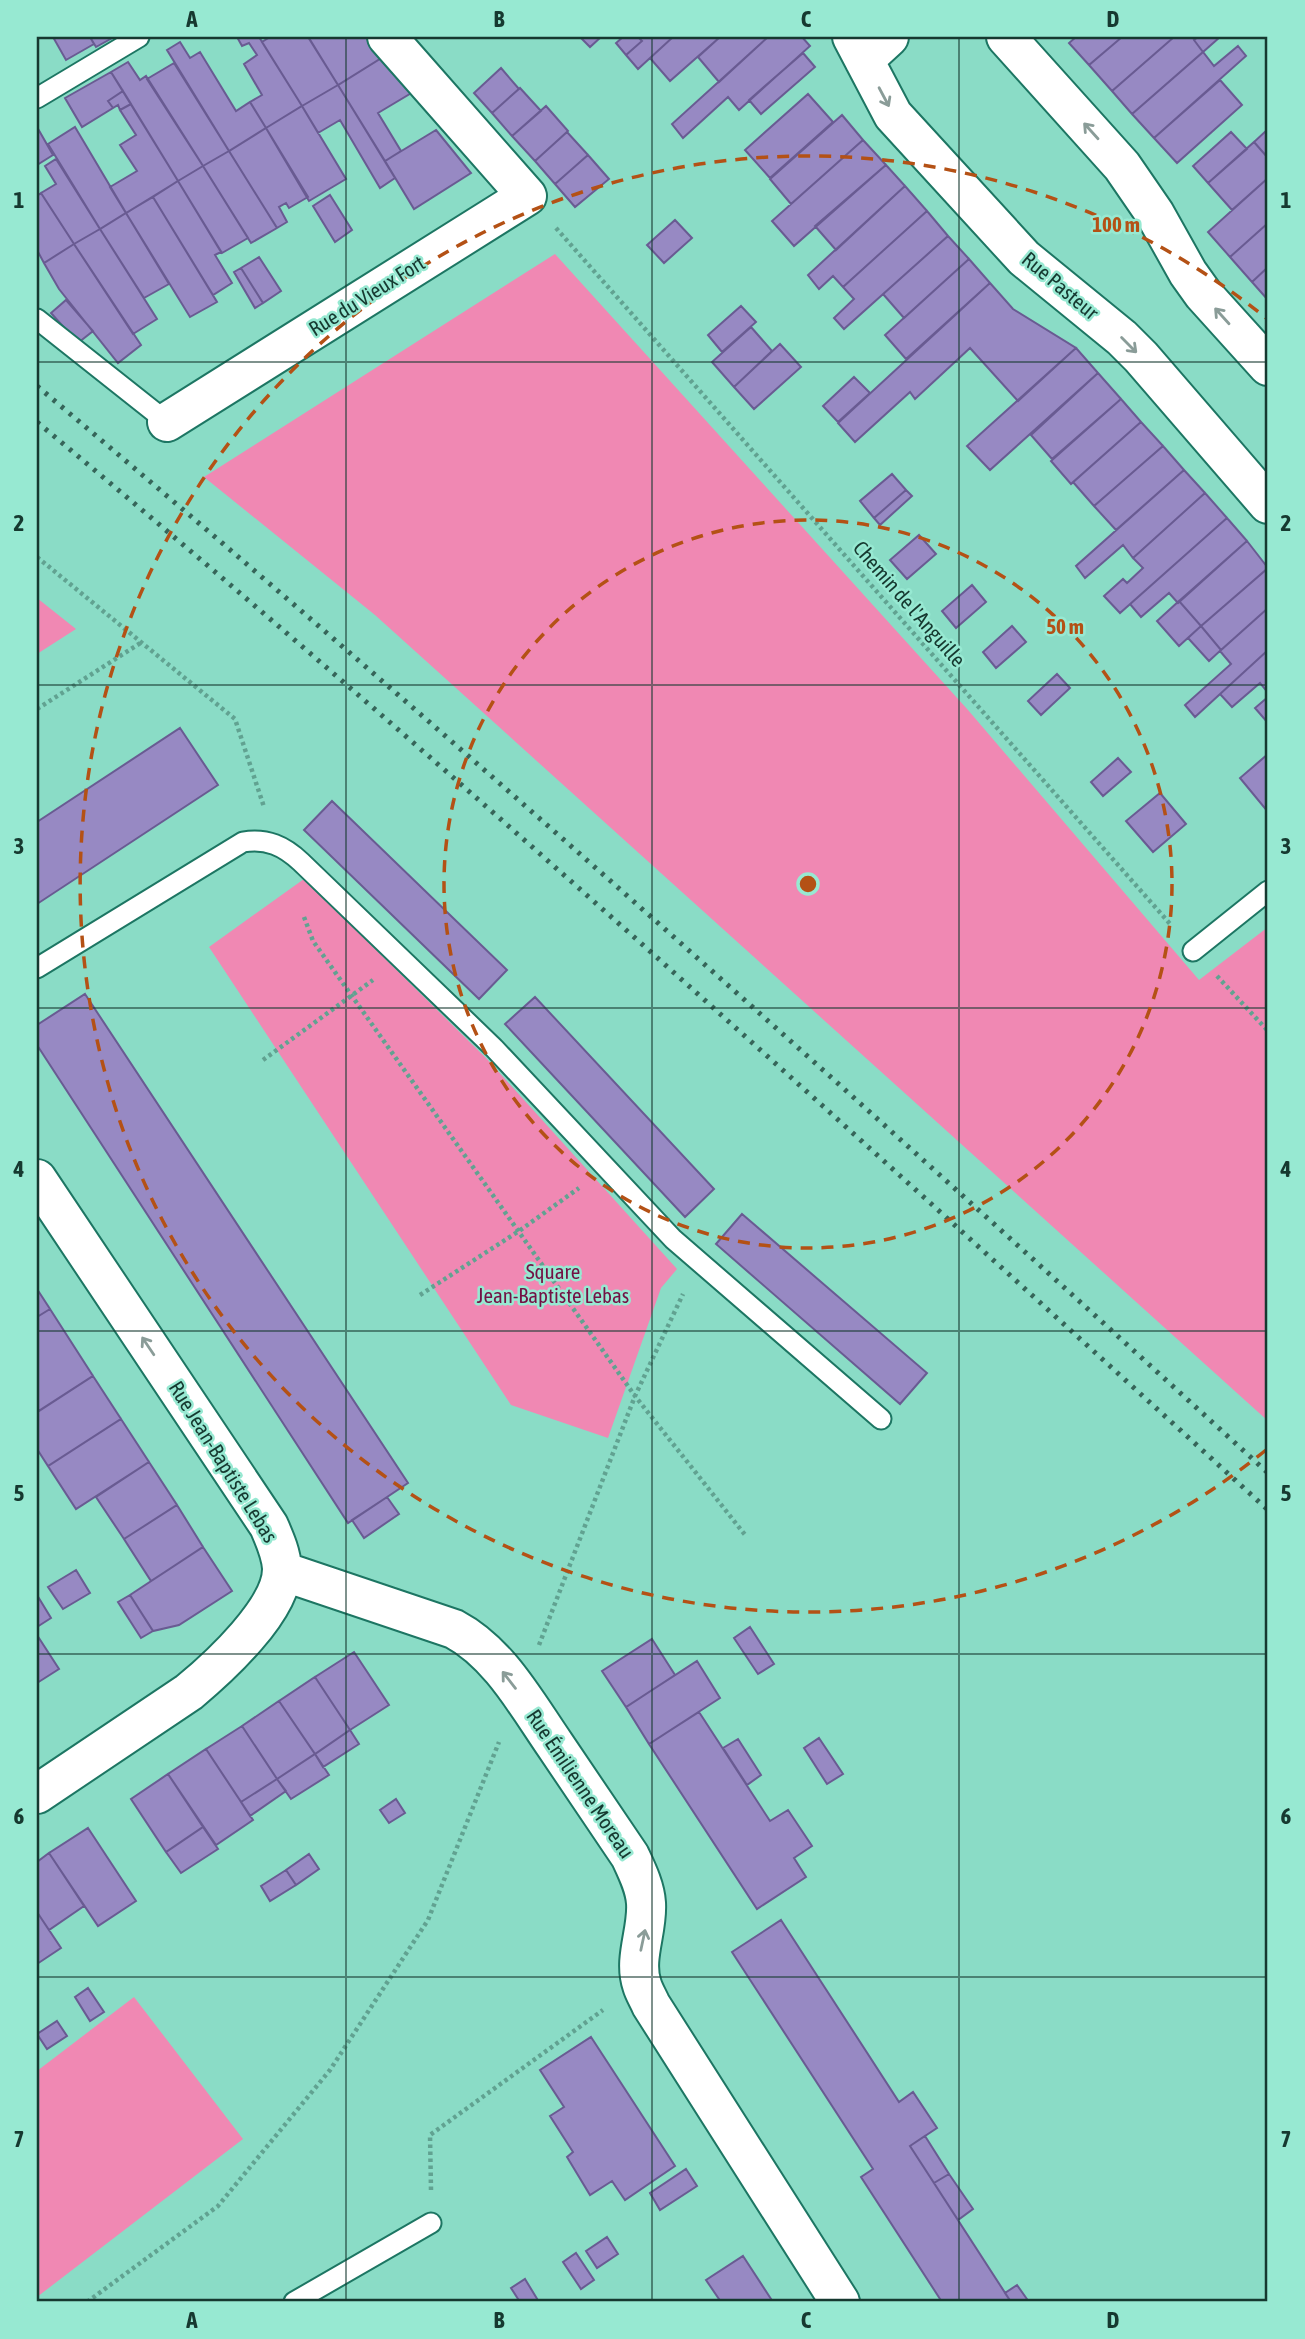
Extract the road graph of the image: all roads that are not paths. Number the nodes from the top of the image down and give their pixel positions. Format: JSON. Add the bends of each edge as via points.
{"nodes":[{"id":1,"x":139,"y":37,"type":"edge"},
{"id":2,"x":387,"y":37,"type":"edge"},
{"id":3,"x":1006,"y":37,"type":"edge"},
{"id":4,"x":869,"y":44,"type":"edge"},
{"id":5,"x":37,"y":98,"type":"edge"},
{"id":6,"x":37,"y":319,"type":"edge"},
{"id":7,"x":1268,"y":366,"type":"edge"},
{"id":8,"x":167,"y":422,"type":"joint"},
{"id":9,"x":1268,"y":504,"type":"edge"},
{"id":10,"x":1268,"y":891,"type":"edge"},
{"id":11,"x":1194,"y":951,"type":"road end"},
{"id":12,"x":37,"y":968,"type":"edge"},
{"id":13,"x":37,"y":1179,"type":"edge"},
{"id":14,"x":881,"y":1419,"type":"dead end"},
{"id":15,"x":282,"y":1571,"type":"junction"},
{"id":16,"x":37,"y":1794,"type":"edge"},
{"id":17,"x":431,"y":2223,"type":"road end"},
{"id":18,"x":294,"y":2302,"type":"edge"},
{"id":19,"x":840,"y":2302,"type":"edge"}],
"edges":[{"from":1,"to":5,"type":"lane"},
{"from":2,"to":8,"type":"street","name":"Rue du Vieux Fort","via":[[527,196]]},
{"from":7,"to":3,"type":"street","one_way":true,"via":[[1203,294],[1122,166]]},
{"from":4,"to":9,"type":"street","name":"Rue Pasteur","one_way":true,"via":[[893,115],[1024,258],[1141,357]]},
{"from":6,"to":8,"type":"lane","name":"Rue du Vieux Fort"},
{"from":10,"to":11,"type":"lane"},
{"from":12,"to":14,"type":"lane","via":[[243,842],[265,840],[290,852],[495,1048],[651,1218]]},
{"from":15,"to":13,"type":"street","name":"Rue Jean-Baptiste Lebas","one_way":true,"via":[[280,1551],[269,1526]]},
{"from":15,"to":16,"type":"street","name":"Rue Jean-Baptiste Lebas","via":[[264,1613],[209,1675]]},
{"from":19,"to":15,"type":"street","name":"Rue Émilienne Moreau","one_way":true,"via":[[646,1994],[639,1959],[646,1923],[640,1877],[527,1704],[473,1639]]},
{"from":17,"to":18,"type":"lane"}]}
